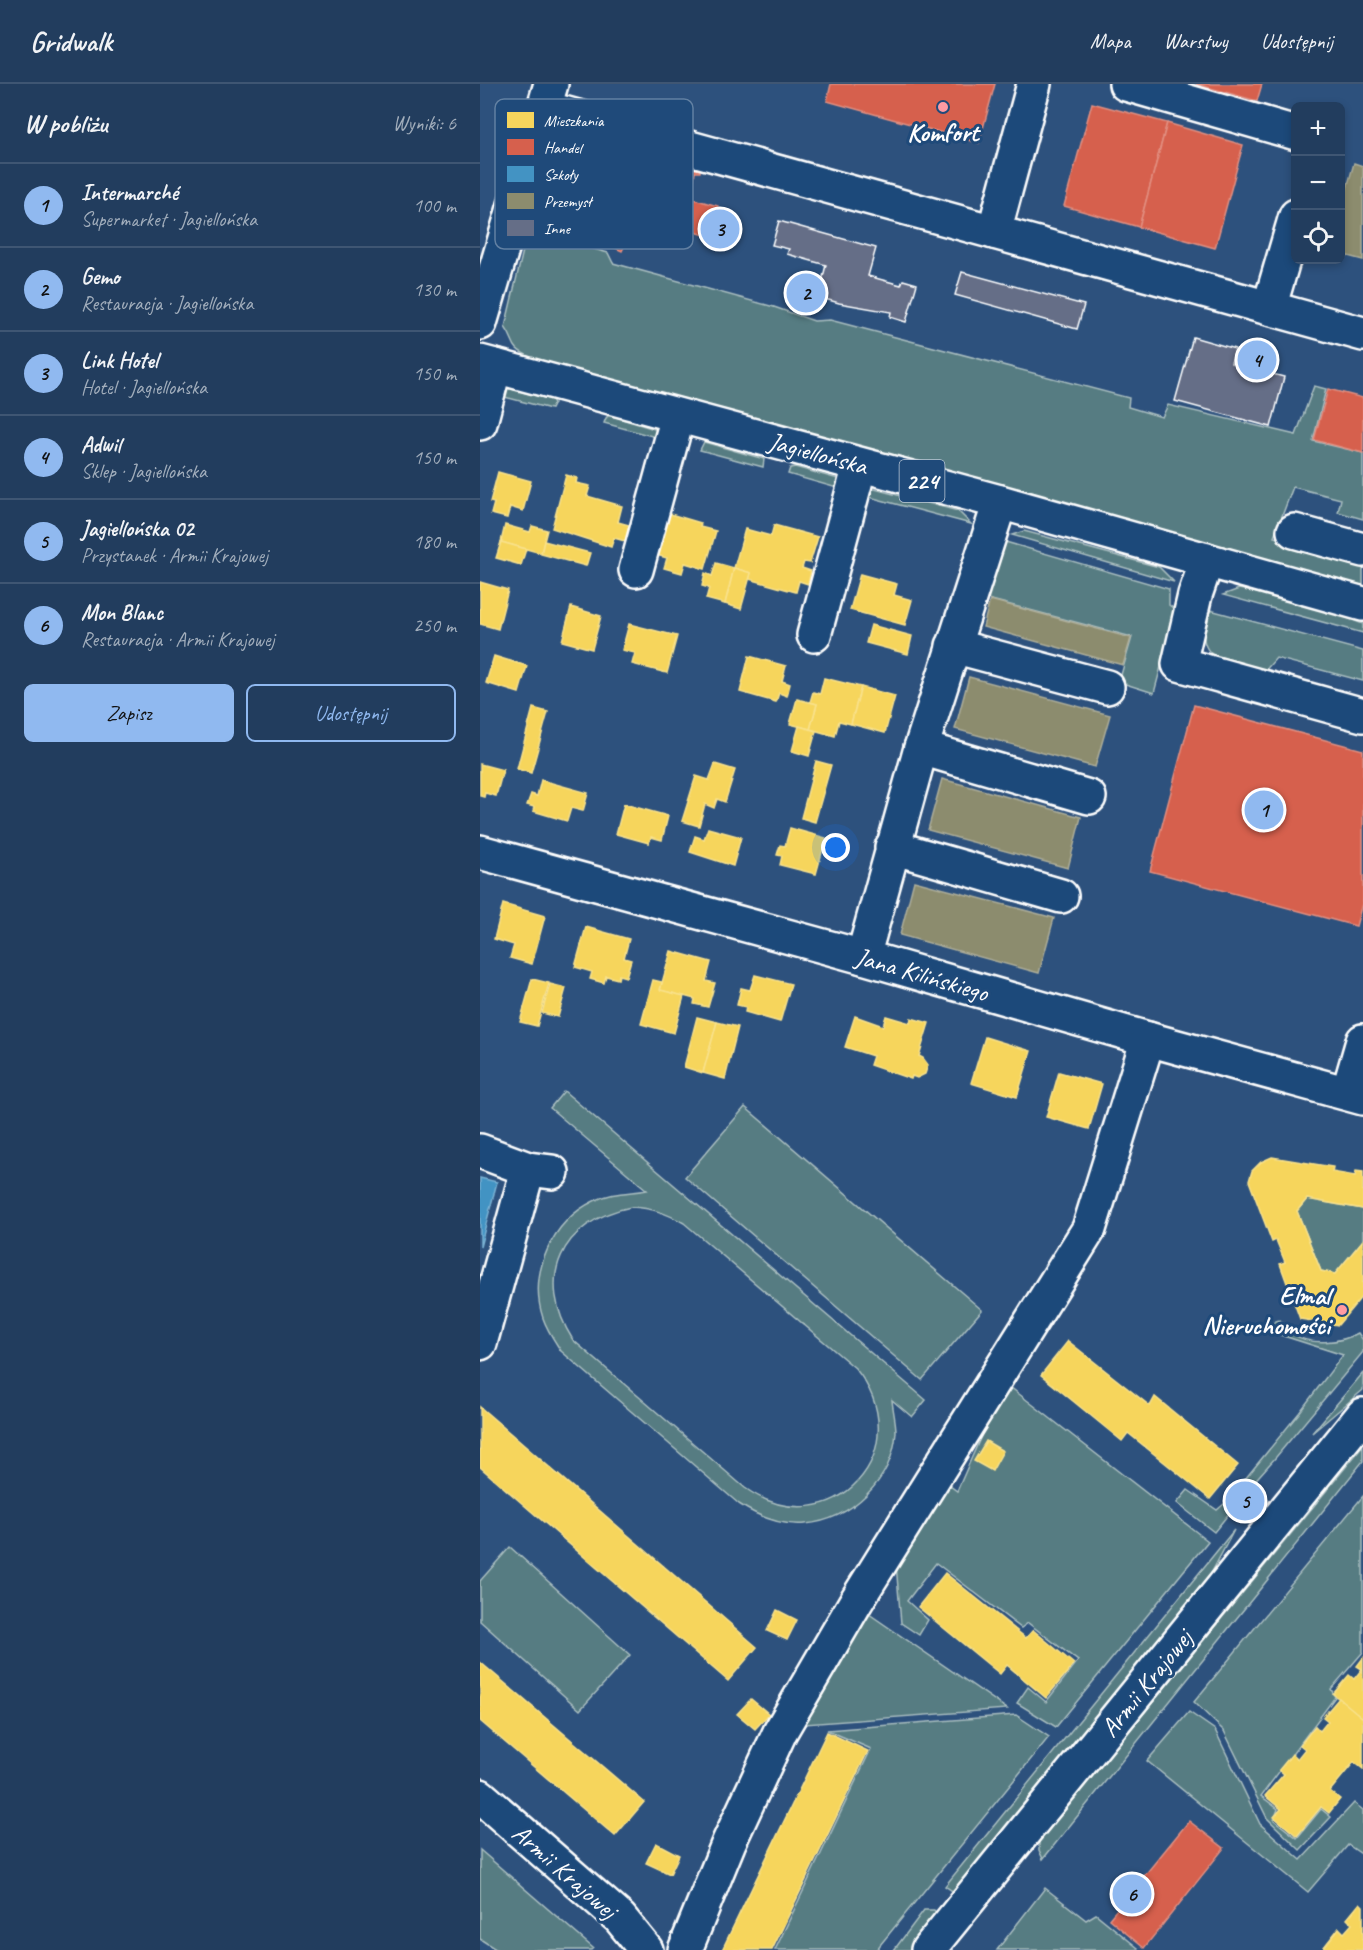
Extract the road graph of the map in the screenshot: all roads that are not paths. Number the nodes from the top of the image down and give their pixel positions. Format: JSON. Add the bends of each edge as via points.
{"nodes":[{"id":1,"x":1034,"y":84,"type":"edge"},
{"id":2,"x":1126,"y":84,"type":"edge"},
{"id":3,"x":1291,"y":132,"type":"edge"},
{"id":4,"x":693,"y":140,"type":"edge"},
{"id":5,"x":994,"y":232,"type":"junction"},
{"id":6,"x":1291,"y":233,"type":"edge"},
{"id":7,"x":502,"y":249,"type":"edge"},
{"id":8,"x":1269,"y":308,"type":"junction"},
{"id":9,"x":480,"y":323,"type":"edge"},
{"id":10,"x":1363,"y":334,"type":"edge"},
{"id":11,"x":488,"y":364,"type":"edge"},
{"id":12,"x":678,"y":416,"type":"junction"},
{"id":13,"x":480,"y":423,"type":"edge"},
{"id":14,"x":860,"y":465,"type":"junction"},
{"id":15,"x":1000,"y":502,"type":"junction"},
{"id":16,"x":1293,"y":531,"type":"dead end"},
{"id":17,"x":1363,"y":550,"type":"edge"},
{"id":18,"x":1207,"y":560,"type":"junction"},
{"id":19,"x":636,"y":570,"type":"dead end"},
{"id":20,"x":1363,"y":604,"type":"edge"},
{"id":21,"x":814,"y":635,"type":"dead end"},
{"id":22,"x":953,"y":646,"type":"junction"},
{"id":23,"x":1107,"y":687,"type":"dead end"},
{"id":24,"x":1363,"y":715,"type":"edge"},
{"id":25,"x":921,"y":748,"type":"junction"},
{"id":26,"x":1089,"y":797,"type":"dead end"},
{"id":27,"x":892,"y":847,"type":"junction"},
{"id":28,"x":480,"y":852,"type":"edge"},
{"id":29,"x":1061,"y":896,"type":"dead end"},
{"id":30,"x":863,"y":957,"type":"junction"},
{"id":31,"x":1148,"y":1039,"type":"junction"},
{"id":32,"x":1363,"y":1041,"type":"edge"},
{"id":33,"x":1356,"y":1095,"type":"edge"},
{"id":34,"x":480,"y":1151,"type":"edge"},
{"id":35,"x":482,"y":1335,"type":"edge"},
{"id":36,"x":1363,"y":1415,"type":"edge"},
{"id":37,"x":480,"y":1796,"type":"edge"},
{"id":38,"x":646,"y":1950,"type":"edge"},
{"id":39,"x":685,"y":1950,"type":"edge"},
{"id":40,"x":928,"y":1950,"type":"edge"}],
"edges":[{"from":1,"to":5,"type":"street"},
{"from":2,"to":3,"type":"street"},
{"from":4,"to":5,"type":"street"},
{"from":5,"to":8,"type":"street"},
{"from":6,"to":8,"type":"street"},
{"from":7,"to":9,"type":"street"},
{"from":8,"to":10,"type":"street"},
{"from":11,"to":12,"type":"street","name":"Jagiellońska","number":"224"},
{"from":11,"to":13,"type":"street"},
{"from":12,"to":14,"type":"street","name":"Jagiellońska","number":"224"},
{"from":12,"to":19,"type":"street"},
{"from":14,"to":15,"type":"street","name":"Jagiellońska","number":"224"},
{"from":14,"to":21,"type":"street"},
{"from":15,"to":18,"type":"street","name":"Jagiellońska","number":"224"},
{"from":15,"to":22,"type":"street"},
{"from":16,"to":17,"type":"street"},
{"from":18,"to":20,"type":"street","name":"Jagiellońska","number":"224"},
{"from":18,"to":24,"type":"street","via":[[1179,664]]},
{"from":22,"to":23,"type":"street"},
{"from":22,"to":25,"type":"street"},
{"from":25,"to":26,"type":"street"},
{"from":25,"to":27,"type":"street"},
{"from":27,"to":29,"type":"street"},
{"from":27,"to":30,"type":"street"},
{"from":28,"to":30,"type":"street","name":"Jana Kilińskiego"},
{"from":30,"to":31,"type":"street","name":"Jana Kilińskiego"},
{"from":31,"to":33,"type":"street","name":"Jana Kilińskiego"},
{"from":31,"to":39,"type":"street","via":[[1089,1229],[857,1600],[780,1732]]},
{"from":32,"to":33,"type":"street"},
{"from":34,"to":35,"type":"street","via":[[540,1171]]},
{"from":36,"to":40,"type":"street","name":"Armii Krajowej"},
{"from":37,"to":38,"type":"street","name":"Armii Krajowej","via":[[620,1918]]}]}
